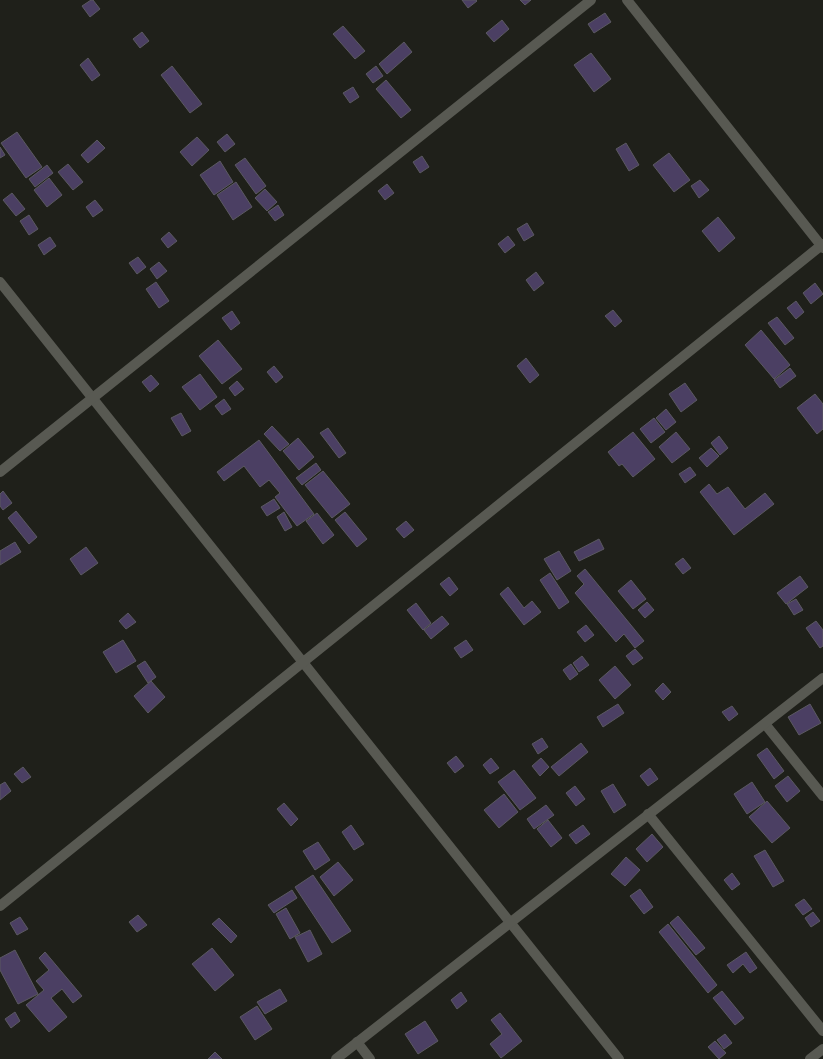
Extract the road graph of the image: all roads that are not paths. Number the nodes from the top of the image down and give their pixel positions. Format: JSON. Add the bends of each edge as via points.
{"nodes":[{"id":1,"x":591,"y":0,"type":"edge"},
{"id":2,"x":627,"y":0,"type":"edge"},
{"id":3,"x":822,"y":246,"type":"edge"},
{"id":4,"x":0,"y":282,"type":"edge"},
{"id":5,"x":92,"y":398,"type":"junction"},
{"id":6,"x":0,"y":472,"type":"edge"},
{"id":7,"x":302,"y":662,"type":"junction"},
{"id":8,"x":823,"y":678,"type":"edge"},
{"id":9,"x":765,"y":724,"type":"junction"},
{"id":10,"x":823,"y":796,"type":"edge"},
{"id":11,"x":648,"y":814,"type":"junction"},
{"id":12,"x":0,"y":906,"type":"edge"},
{"id":13,"x":510,"y":923,"type":"junction"},
{"id":14,"x":823,"y":1031,"type":"edge"},
{"id":15,"x":357,"y":1042,"type":"junction"},
{"id":16,"x":823,"y":1049,"type":"edge"},
{"id":17,"x":336,"y":1059,"type":"edge"},
{"id":18,"x":370,"y":1059,"type":"edge"},
{"id":19,"x":619,"y":1059,"type":"edge"},
{"id":20,"x":810,"y":1059,"type":"edge"}],
"edges":[{"from":1,"to":5,"type":"street"},
{"from":2,"to":3,"type":"street"},
{"from":3,"to":7,"type":"street"},
{"from":4,"to":5,"type":"street"},
{"from":5,"to":6,"type":"street"},
{"from":5,"to":7,"type":"street"},
{"from":7,"to":12,"type":"street"},
{"from":7,"to":13,"type":"street"},
{"from":8,"to":9,"type":"street"},
{"from":9,"to":10,"type":"street"},
{"from":9,"to":11,"type":"street"},
{"from":11,"to":13,"type":"street"},
{"from":11,"to":14,"type":"street"},
{"from":13,"to":15,"type":"street"},
{"from":13,"to":19,"type":"street"},
{"from":15,"to":17,"type":"street"},
{"from":15,"to":18,"type":"street"},
{"from":16,"to":20,"type":"street"}]}
